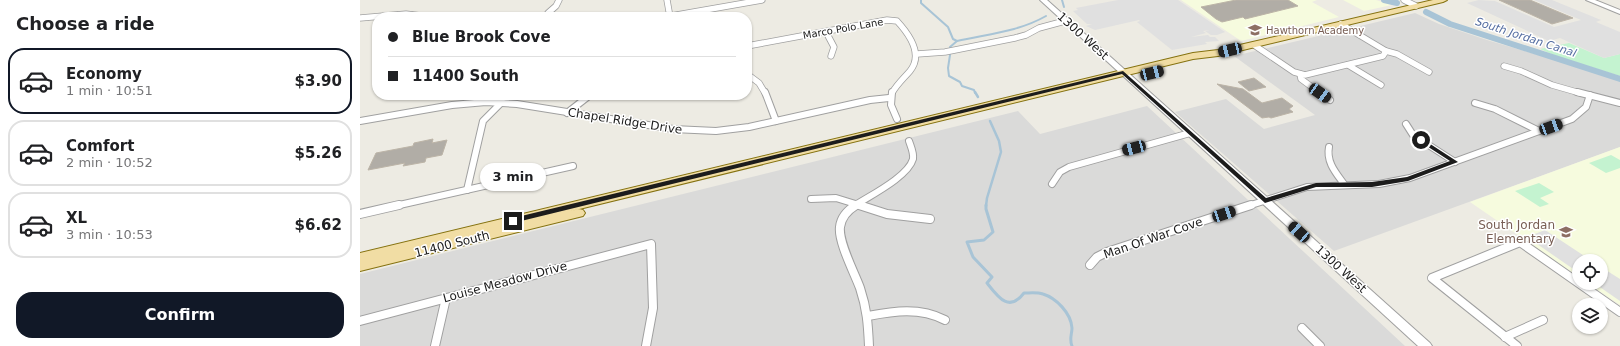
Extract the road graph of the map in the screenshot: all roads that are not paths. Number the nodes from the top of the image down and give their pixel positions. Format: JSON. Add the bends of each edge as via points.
{"nodes":[{"id":1,"x":559,"y":0,"type":"edge"},
{"id":2,"x":667,"y":0,"type":"edge"},
{"id":3,"x":762,"y":0,"type":"edge"},
{"id":4,"x":1042,"y":0,"type":"edge"},
{"id":5,"x":1404,"y":0,"type":"edge"},
{"id":6,"x":1443,"y":0,"type":"edge"},
{"id":7,"x":1589,"y":0,"type":"edge"},
{"id":8,"x":1416,"y":6,"type":"junction"},
{"id":9,"x":549,"y":12,"type":"edge"},
{"id":10,"x":668,"y":12,"type":"edge"},
{"id":11,"x":696,"y":12,"type":"edge"},
{"id":12,"x":1620,"y":12,"type":"edge"},
{"id":13,"x":372,"y":17,"type":"edge"},
{"id":14,"x":360,"y":18,"type":"edge"},
{"id":15,"x":1065,"y":21,"type":"junction"},
{"id":16,"x":1341,"y":24,"type":"junction"},
{"id":17,"x":826,"y":32,"type":"junction"},
{"id":18,"x":752,"y":45,"type":"edge"},
{"id":19,"x":1254,"y":45,"type":"junction"},
{"id":20,"x":1386,"y":51,"type":"junction"},
{"id":21,"x":917,"y":54,"type":"junction"},
{"id":22,"x":831,"y":56,"type":"dead end"},
{"id":23,"x":1348,"y":65,"type":"junction"},
{"id":24,"x":1504,"y":66,"type":"dead end"},
{"id":25,"x":1429,"y":72,"type":"dead end"},
{"id":26,"x":1300,"y":74,"type":"junction"},
{"id":27,"x":1126,"y":75,"type":"junction"},
{"id":28,"x":752,"y":77,"type":"edge"},
{"id":29,"x":1381,"y":85,"type":"dead end"},
{"id":30,"x":1590,"y":95,"type":"junction"},
{"id":31,"x":889,"y":98,"type":"junction"},
{"id":32,"x":583,"y":100,"type":"edge"},
{"id":33,"x":1330,"y":100,"type":"dead end"},
{"id":34,"x":502,"y":102,"type":"junction"},
{"id":35,"x":1475,"y":103,"type":"dead end"},
{"id":36,"x":1620,"y":103,"type":"edge"},
{"id":37,"x":567,"y":112,"type":"junction"},
{"id":38,"x":897,"y":119,"type":"dead end"},
{"id":39,"x":360,"y":121,"type":"edge"},
{"id":40,"x":776,"y":121,"type":"junction"},
{"id":41,"x":1406,"y":124,"type":"dead end"},
{"id":42,"x":1539,"y":131,"type":"junction"},
{"id":43,"x":1190,"y":133,"type":"junction"},
{"id":44,"x":909,"y":141,"type":"dead end"},
{"id":45,"x":1330,"y":147,"type":"dead end"},
{"id":46,"x":1455,"y":162,"type":"junction"},
{"id":47,"x":573,"y":166,"type":"dead end"},
{"id":48,"x":1052,"y":184,"type":"dead end"},
{"id":49,"x":1344,"y":184,"type":"junction"},
{"id":50,"x":467,"y":190,"type":"junction"},
{"id":51,"x":811,"y":199,"type":"dead end"},
{"id":52,"x":1265,"y":201,"type":"junction"},
{"id":53,"x":857,"y":204,"type":"junction"},
{"id":54,"x":360,"y":214,"type":"edge"},
{"id":55,"x":930,"y":219,"type":"dead end"},
{"id":56,"x":360,"y":258,"type":"edge"},
{"id":57,"x":1090,"y":265,"type":"dead end"},
{"id":58,"x":360,"y":266,"type":"edge"},
{"id":59,"x":446,"y":298,"type":"junction"},
{"id":60,"x":1620,"y":312,"type":"edge"},
{"id":61,"x":868,"y":316,"type":"junction"},
{"id":62,"x":945,"y":320,"type":"dead end"},
{"id":63,"x":1543,"y":320,"type":"dead end"},
{"id":64,"x":360,"y":321,"type":"edge"},
{"id":65,"x":1302,"y":328,"type":"dead end"},
{"id":66,"x":1505,"y":337,"type":"junction"},
{"id":67,"x":435,"y":346,"type":"edge"},
{"id":68,"x":646,"y":346,"type":"edge"},
{"id":69,"x":869,"y":346,"type":"edge"},
{"id":70,"x":1320,"y":346,"type":"edge"},
{"id":71,"x":1426,"y":346,"type":"edge"},
{"id":72,"x":1517,"y":346,"type":"edge"}],
"edges":[{"from":1,"to":9,"type":"street"},
{"from":2,"to":10,"type":"street"},
{"from":3,"to":11,"type":"street"},
{"from":4,"to":15,"type":"street","name":"1300 West"},
{"from":5,"to":8,"type":"street"},
{"from":6,"to":8,"type":"main road","name":"11400 South"},
{"from":7,"to":12,"type":"street"},
{"from":8,"to":16,"type":"main road","name":"11400 South"},
{"from":13,"to":14,"type":"street"},
{"from":15,"to":21,"type":"street","via":[[1015,38],[945,52]]},
{"from":15,"to":27,"type":"street","name":"1300 West"},
{"from":16,"to":19,"type":"main road","name":"11400 South"},
{"from":16,"to":20,"type":"street"},
{"from":17,"to":18,"type":"street","name":"Marco Polo Lane"},
{"from":17,"to":21,"type":"street","name":"Marco Polo Lane","via":[[894,20],[914,44]]},
{"from":17,"to":22,"type":"street","via":[[835,48]]},
{"from":19,"to":26,"type":"street"},
{"from":19,"to":27,"type":"main road","name":"11400 South","via":[[1218,53],[1199,61]]},
{"from":20,"to":23,"type":"street","via":[[1382,56]]},
{"from":20,"to":25,"type":"street","via":[[1398,54]]},
{"from":21,"to":31,"type":"street","via":[[915,64],[894,86]]},
{"from":23,"to":26,"type":"street","via":[[1309,75]]},
{"from":23,"to":29,"type":"street"},
{"from":24,"to":30,"type":"street"},
{"from":26,"to":33,"type":"street","via":[[1301,80]]},
{"from":27,"to":43,"type":"street","name":"1300 West"},
{"from":27,"to":56,"type":"main road","name":"11400 South"},
{"from":27,"to":58,"type":"main road","name":"11400 South"},
{"from":28,"to":40,"type":"street","via":[[764,88]]},
{"from":30,"to":36,"type":"street"},
{"from":30,"to":42,"type":"street","name":"Man Of War Cove","via":[[1589,102],[1581,112]]},
{"from":31,"to":38,"type":"street","via":[[891,109]]},
{"from":31,"to":40,"type":"street","name":"Chapel Ridge Drive"},
{"from":32,"to":37,"type":"street"},
{"from":34,"to":37,"type":"street","name":"Chapel Ridge Drive"},
{"from":34,"to":39,"type":"street","name":"Chapel Ridge Drive","via":[[452,104]]},
{"from":34,"to":50,"type":"street","via":[[483,121]]},
{"from":35,"to":42,"type":"street","via":[[1495,109]]},
{"from":37,"to":40,"type":"street","name":"Chapel Ridge Drive","via":[[701,132],[732,130]]},
{"from":41,"to":46,"type":"street","via":[[1413,135]]},
{"from":42,"to":46,"type":"street","name":"Man Of War Cove"},
{"from":43,"to":48,"type":"street","via":[[1069,167],[1060,172]]},
{"from":43,"to":52,"type":"street","name":"1300 West"},
{"from":44,"to":53,"type":"street","via":[[914,155],[908,168]]},
{"from":45,"to":49,"type":"street","via":[[1327,152],[1328,158]]},
{"from":46,"to":49,"type":"street","name":"Man Of War Cove","via":[[1408,179],[1372,184]]},
{"from":47,"to":50,"type":"street"},
{"from":49,"to":52,"type":"street","name":"Man Of War Cove","via":[[1307,187]]},
{"from":50,"to":54,"type":"street"},
{"from":51,"to":53,"type":"street","via":[[836,198]]},
{"from":52,"to":57,"type":"street","name":"Man Of War Cove","via":[[1107,252],[1097,257]]},
{"from":52,"to":71,"type":"street","name":"1300 West"},
{"from":53,"to":55,"type":"street","via":[[887,214]]},
{"from":53,"to":61,"type":"street","via":[[843,218],[840,233]]},
{"from":59,"to":64,"type":"street","name":"Louise Meadow Drive"},
{"from":59,"to":67,"type":"street"},
{"from":59,"to":68,"type":"street","name":"Louise Meadow Drive","via":[[651,244],[653,312]]},
{"from":60,"to":66,"type":"street","via":[[1520,242],[1432,278]]},
{"from":61,"to":62,"type":"street","via":[[925,311]]},
{"from":61,"to":69,"type":"street"},
{"from":63,"to":66,"type":"street"},
{"from":65,"to":70,"type":"street"},
{"from":66,"to":72,"type":"street"}]}
